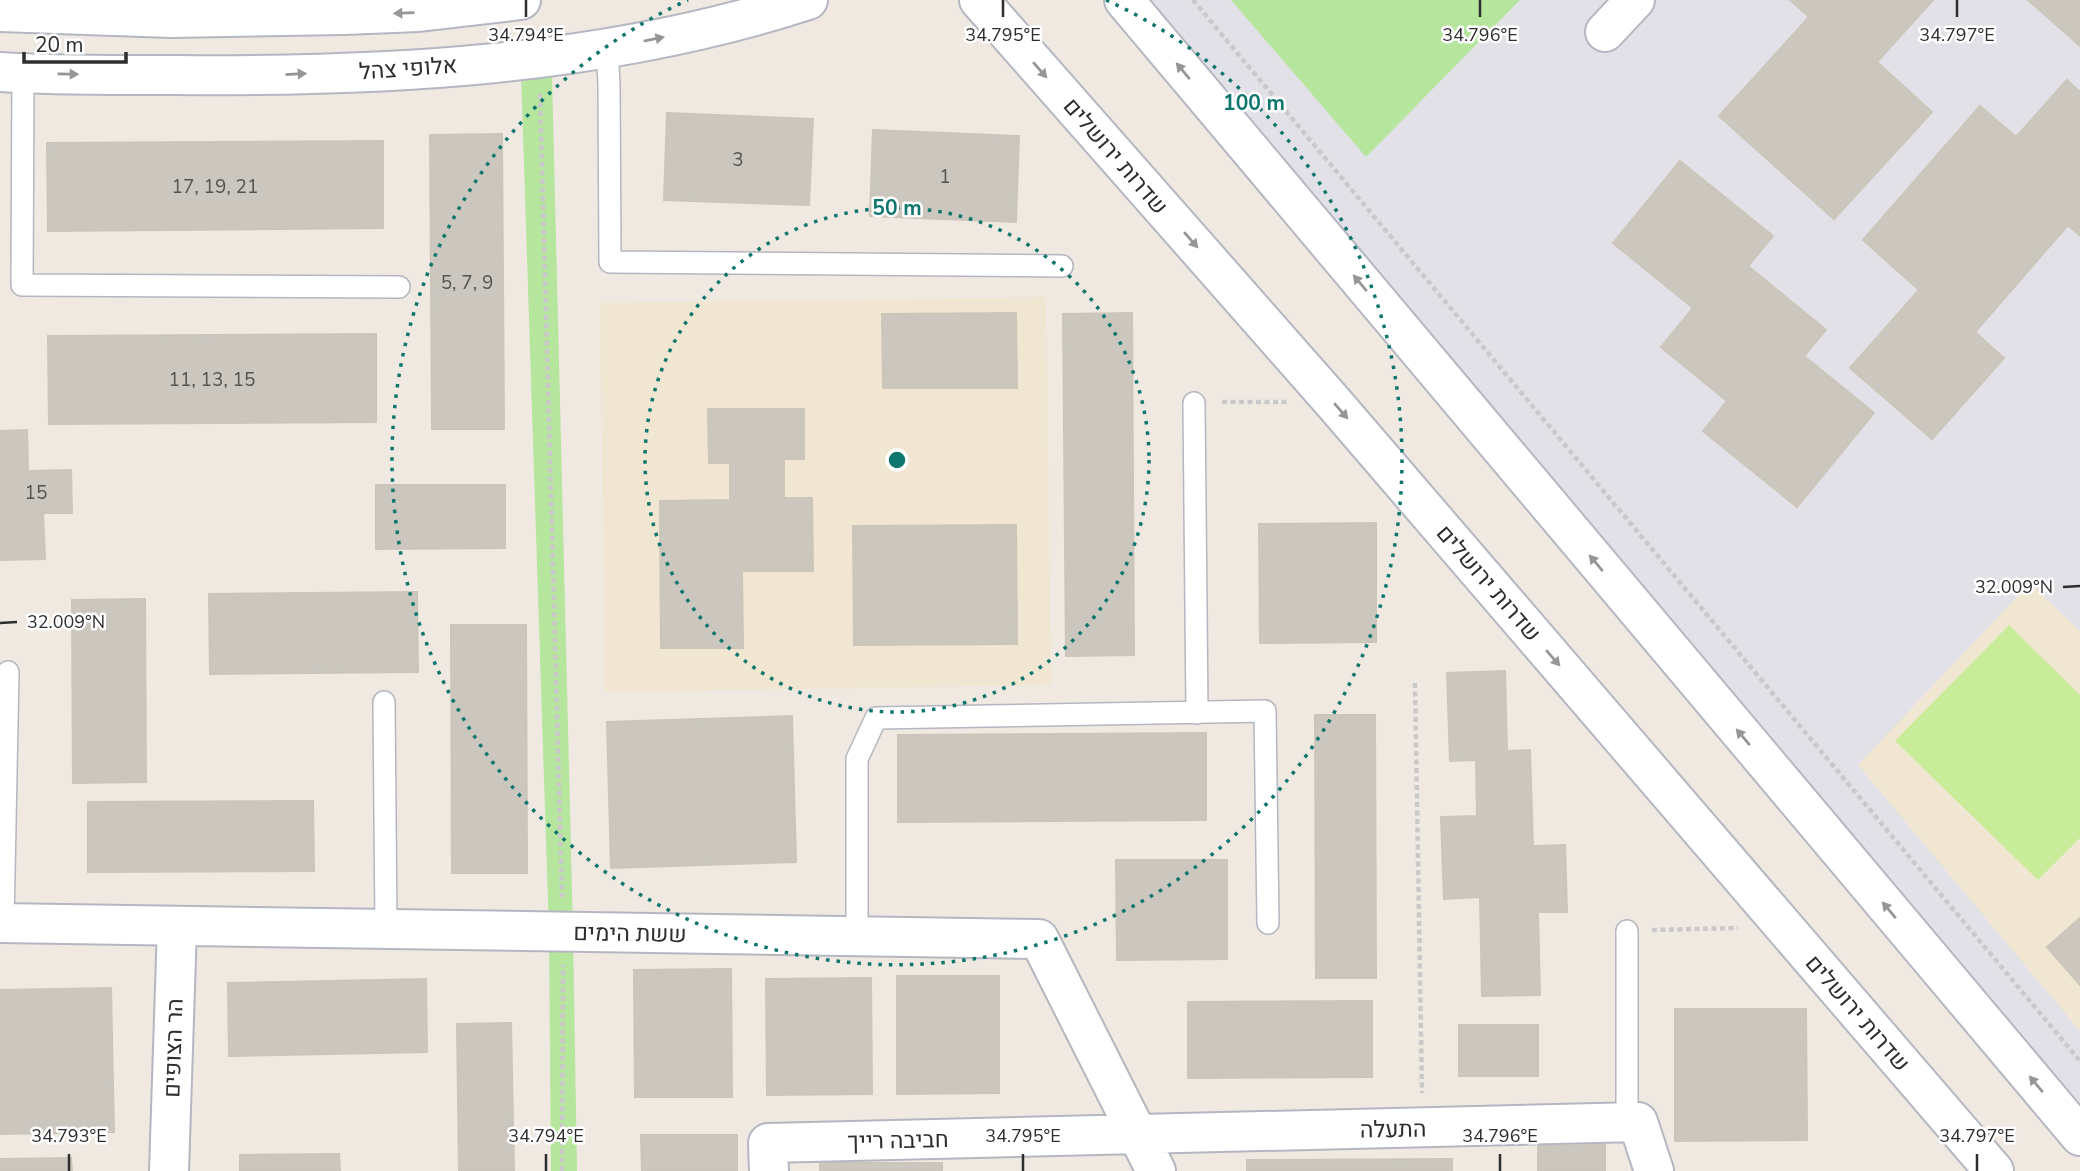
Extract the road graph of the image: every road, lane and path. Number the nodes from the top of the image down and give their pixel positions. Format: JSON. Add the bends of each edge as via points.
{"nodes":[{"id":1,"x":521,"y":0,"type":"edge"},
{"id":2,"x":808,"y":0,"type":"edge"},
{"id":3,"x":979,"y":0,"type":"edge"},
{"id":4,"x":1124,"y":0,"type":"edge"},
{"id":5,"x":1193,"y":0,"type":"edge"},
{"id":6,"x":1635,"y":0,"type":"edge"},
{"id":7,"x":344,"y":7,"type":"edge"},
{"id":8,"x":0,"y":12,"type":"edge"},
{"id":9,"x":1605,"y":32,"type":"dead end"},
{"id":10,"x":607,"y":48,"type":"junction"},
{"id":11,"x":539,"y":57,"type":"junction"},
{"id":12,"x":12,"y":73,"type":"edge"},
{"id":13,"x":1062,"y":266,"type":"dead end"},
{"id":14,"x":399,"y":287,"type":"dead end"},
{"id":15,"x":1194,"y":402,"type":"joint"},
{"id":16,"x":1333,"y":402,"type":"junction"},
{"id":17,"x":8,"y":672,"type":"dead end"},
{"id":18,"x":1415,"y":683,"type":"dead end"},
{"id":19,"x":384,"y":702,"type":"dead end"},
{"id":20,"x":1197,"y":713,"type":"junction"},
{"id":21,"x":2,"y":923,"type":"edge"},
{"id":22,"x":1268,"y":923,"type":"dead end"},
{"id":23,"x":177,"y":926,"type":"junction"},
{"id":24,"x":1784,"y":927,"type":"junction"},
{"id":25,"x":386,"y":929,"type":"junction"},
{"id":26,"x":1627,"y":931,"type":"joint"},
{"id":27,"x":563,"y":932,"type":"junction"},
{"id":28,"x":857,"y":936,"type":"junction"},
{"id":29,"x":2080,"y":1061,"type":"edge"},
{"id":30,"x":1627,"y":1123,"type":"junction"},
{"id":31,"x":1423,"y":1128,"type":"junction"},
{"id":32,"x":1140,"y":1136,"type":"junction"},
{"id":33,"x":2080,"y":1136,"type":"edge"},
{"id":34,"x":169,"y":1171,"type":"edge"},
{"id":35,"x":562,"y":1171,"type":"edge"},
{"id":36,"x":769,"y":1171,"type":"edge"},
{"id":37,"x":1156,"y":1171,"type":"edge"},
{"id":38,"x":1654,"y":1171,"type":"edge"},
{"id":39,"x":1994,"y":1171,"type":"edge"}],
"edges":[{"from":1,"to":7,"type":"main road","one_way":true,"via":[[419,12]]},
{"from":10,"to":2,"type":"main road","name":"אלופי צהל","one_way":true,"via":[[718,26]]},
{"from":3,"to":16,"type":"main road","name":"שדרות ירושלים","one_way":true},
{"from":33,"to":4,"type":"main road","one_way":true},
{"from":5,"to":29,"type":"path"},
{"from":6,"to":9,"type":"main road"},
{"from":7,"to":8,"type":"main road","via":[[171,18]]},
{"from":10,"to":11,"type":"main road","name":"אלופי צהל"},
{"from":10,"to":13,"type":"lane","via":[[610,262]]},
{"from":12,"to":11,"type":"main road","name":"אלופי צהל","one_way":true,"via":[[254,76]]},
{"from":11,"to":27,"type":"path"},
{"from":12,"to":14,"type":"lane","via":[[22,285]]},
{"from":15,"to":16,"type":"path"},
{"from":15,"to":20,"type":"lane"},
{"from":16,"to":24,"type":"main road","name":"שדרות ירושלים","one_way":true},
{"from":17,"to":21,"type":"lane"},
{"from":18,"to":31,"type":"path"},
{"from":19,"to":25,"type":"lane"},
{"from":20,"to":22,"type":"lane","via":[[1265,711]]},
{"from":20,"to":28,"type":"lane","via":[[876,718],[857,759]]},
{"from":21,"to":23,"type":"main road","name":"ששת הימים"},
{"from":23,"to":25,"type":"main road","name":"ששת הימים"},
{"from":23,"to":34,"type":"main road","name":"הר הצופים"},
{"from":24,"to":26,"type":"path"},
{"from":24,"to":39,"type":"main road","name":"שדרות ירושלים"},
{"from":25,"to":27,"type":"main road","name":"ששת הימים"},
{"from":26,"to":30,"type":"lane"},
{"from":27,"to":28,"type":"main road","name":"ששת הימים"},
{"from":27,"to":35,"type":"path"},
{"from":28,"to":32,"type":"main road","name":"ששת הימים","via":[[1039,939]]},
{"from":30,"to":31,"type":"main road","name":"התעלה"},
{"from":30,"to":38,"type":"main road","via":[[1637,1122]]},
{"from":31,"to":32,"type":"main road","name":"התעלה"},
{"from":32,"to":36,"type":"main road","name":"חביבה רייך","via":[[768,1143]]},
{"from":32,"to":37,"type":"main road"}]}
